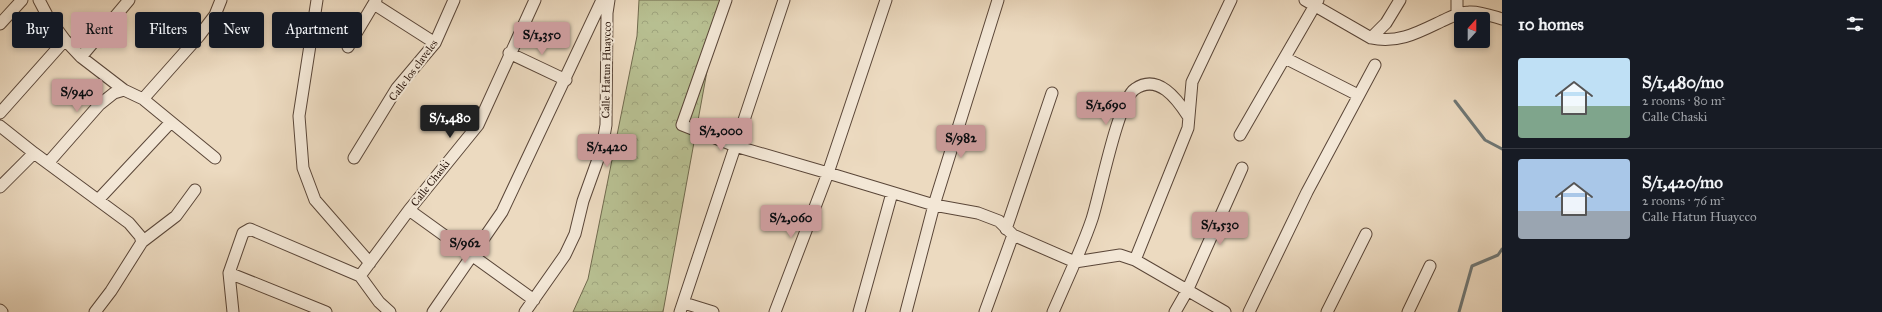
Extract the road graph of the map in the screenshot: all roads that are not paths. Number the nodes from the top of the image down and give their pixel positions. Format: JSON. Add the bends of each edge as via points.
{"nodes":[{"id":1,"x":22,"y":0,"type":"edge"},
{"id":2,"x":39,"y":0,"type":"edge"},
{"id":3,"x":129,"y":0,"type":"edge"},
{"id":4,"x":317,"y":0,"type":"edge"},
{"id":5,"x":454,"y":0,"type":"edge"},
{"id":6,"x":535,"y":0,"type":"edge"},
{"id":7,"x":602,"y":0,"type":"edge"},
{"id":8,"x":609,"y":0,"type":"edge"},
{"id":9,"x":726,"y":0,"type":"edge"},
{"id":10,"x":784,"y":0,"type":"edge"},
{"id":11,"x":886,"y":0,"type":"edge"},
{"id":12,"x":998,"y":0,"type":"edge"},
{"id":13,"x":1231,"y":0,"type":"edge"},
{"id":14,"x":1305,"y":0,"type":"edge"},
{"id":15,"x":1400,"y":0,"type":"edge"},
{"id":16,"x":1457,"y":0,"type":"edge"},
{"id":17,"x":218,"y":1,"type":"edge"},
{"id":18,"x":375,"y":2,"type":"edge"},
{"id":19,"x":1317,"y":3,"type":"edge"},
{"id":20,"x":1457,"y":12,"type":"edge"},
{"id":21,"x":1454,"y":15,"type":"edge"},
{"id":22,"x":1490,"y":16,"type":"edge"},
{"id":23,"x":1502,"y":19,"type":"edge"},
{"id":24,"x":0,"y":24,"type":"edge"},
{"id":25,"x":362,"y":24,"type":"edge"},
{"id":26,"x":1371,"y":38,"type":"junction"},
{"id":27,"x":65,"y":40,"type":"junction"},
{"id":28,"x":435,"y":43,"type":"junction"},
{"id":29,"x":509,"y":53,"type":"junction"},
{"id":30,"x":81,"y":57,"type":"junction"},
{"id":31,"x":1285,"y":58,"type":"junction"},
{"id":32,"x":1375,"y":65,"type":"dead end"},
{"id":33,"x":566,"y":80,"type":"junction"},
{"id":34,"x":124,"y":90,"type":"junction"},
{"id":35,"x":1052,"y":93,"type":"dead end"},
{"id":36,"x":1358,"y":95,"type":"junction"},
{"id":37,"x":143,"y":99,"type":"junction"},
{"id":38,"x":0,"y":113,"type":"edge"},
{"id":39,"x":1188,"y":116,"type":"junction"},
{"id":40,"x":171,"y":122,"type":"junction"},
{"id":41,"x":0,"y":126,"type":"edge"},
{"id":42,"x":1240,"y":135,"type":"dead end"},
{"id":43,"x":735,"y":146,"type":"junction"},
{"id":44,"x":34,"y":153,"type":"junction"},
{"id":45,"x":215,"y":158,"type":"dead end"},
{"id":46,"x":354,"y":158,"type":"dead end"},
{"id":47,"x":48,"y":163,"type":"junction"},
{"id":48,"x":1242,"y":168,"type":"dead end"},
{"id":49,"x":828,"y":173,"type":"junction"},
{"id":50,"x":0,"y":187,"type":"edge"},
{"id":51,"x":195,"y":190,"type":"dead end"},
{"id":52,"x":892,"y":193,"type":"junction"},
{"id":53,"x":98,"y":200,"type":"junction"},
{"id":54,"x":934,"y":205,"type":"junction"},
{"id":55,"x":409,"y":210,"type":"junction"},
{"id":56,"x":1010,"y":232,"type":"junction"},
{"id":57,"x":1366,"y":234,"type":"dead end"},
{"id":58,"x":142,"y":242,"type":"junction"},
{"id":59,"x":473,"y":256,"type":"junction"},
{"id":60,"x":1135,"y":260,"type":"junction"},
{"id":61,"x":1075,"y":262,"type":"junction"},
{"id":62,"x":370,"y":263,"type":"junction"},
{"id":63,"x":1430,"y":266,"type":"dead end"},
{"id":64,"x":229,"y":273,"type":"junction"},
{"id":65,"x":360,"y":276,"type":"junction"},
{"id":66,"x":1187,"y":291,"type":"junction"},
{"id":67,"x":534,"y":300,"type":"junction"},
{"id":68,"x":682,"y":307,"type":"edge"},
{"id":69,"x":95,"y":312,"type":"edge"},
{"id":70,"x":233,"y":312,"type":"edge"},
{"id":71,"x":326,"y":312,"type":"edge"},
{"id":72,"x":390,"y":312,"type":"edge"},
{"id":73,"x":432,"y":312,"type":"edge"},
{"id":74,"x":525,"y":312,"type":"edge"},
{"id":75,"x":713,"y":312,"type":"edge"},
{"id":76,"x":775,"y":312,"type":"edge"},
{"id":77,"x":859,"y":312,"type":"edge"},
{"id":78,"x":906,"y":312,"type":"edge"},
{"id":79,"x":985,"y":312,"type":"edge"},
{"id":80,"x":1053,"y":312,"type":"edge"},
{"id":81,"x":1175,"y":312,"type":"edge"},
{"id":82,"x":1224,"y":312,"type":"edge"},
{"id":83,"x":1249,"y":312,"type":"edge"},
{"id":84,"x":1327,"y":312,"type":"edge"},
{"id":85,"x":1408,"y":312,"type":"edge"}],
"edges":[{"from":1,"to":24,"type":"street"},
{"from":2,"to":27,"type":"street"},
{"from":3,"to":30,"type":"street"},
{"from":4,"to":62,"type":"street","via":[[299,116],[303,168],[315,200]]},
{"from":5,"to":28,"type":"street","name":"Calle los claveles"},
{"from":6,"to":29,"type":"street","name":"Calle Chaski"},
{"from":7,"to":33,"type":"street"},
{"from":8,"to":67,"type":"street","name":"Calle Hatun Huaycco","via":[[606,125],[602,148],[582,201],[575,234],[565,255]]},
{"from":9,"to":43,"type":"street","via":[[682,125]]},
{"from":10,"to":43,"type":"street"},
{"from":11,"to":49,"type":"street"},
{"from":12,"to":54,"type":"street"},
{"from":13,"to":39,"type":"street","via":[[1192,82]]},
{"from":14,"to":19,"type":"street"},
{"from":15,"to":26,"type":"street","via":[[1386,23]]},
{"from":16,"to":20,"type":"street"},
{"from":17,"to":37,"type":"street","via":[[215,16],[200,36]]},
{"from":18,"to":25,"type":"street"},
{"from":18,"to":28,"type":"street"},
{"from":19,"to":26,"type":"street"},
{"from":19,"to":31,"type":"street"},
{"from":21,"to":26,"type":"street","via":[[1394,40]]},
{"from":22,"to":23,"type":"street"},
{"from":27,"to":30,"type":"street"},
{"from":27,"to":38,"type":"street"},
{"from":28,"to":46,"type":"street","name":"Calle los claveles","via":[[397,88]]},
{"from":29,"to":33,"type":"street"},
{"from":29,"to":55,"type":"street","name":"Calle Chaski","via":[[478,125]]},
{"from":30,"to":34,"type":"street"},
{"from":31,"to":36,"type":"street"},
{"from":31,"to":42,"type":"street"},
{"from":32,"to":36,"type":"street"},
{"from":33,"to":59,"type":"street","via":[[502,212]]},
{"from":34,"to":37,"type":"street"},
{"from":34,"to":47,"type":"street","via":[[114,93],[100,105]]},
{"from":35,"to":56,"type":"street"},
{"from":36,"to":83,"type":"street","via":[[1307,192]]},
{"from":37,"to":40,"type":"street"},
{"from":39,"to":60,"type":"street","via":[[1188,128]]},
{"from":39,"to":61,"type":"street","via":[[1169,92],[1159,86],[1146,85],[1135,89],[1129,95],[1092,218]]},
{"from":40,"to":45,"type":"street"},
{"from":40,"to":53,"type":"street"},
{"from":41,"to":44,"type":"street"},
{"from":43,"to":49,"type":"street"},
{"from":43,"to":68,"type":"street"},
{"from":44,"to":47,"type":"street"},
{"from":44,"to":50,"type":"street"},
{"from":47,"to":53,"type":"street"},
{"from":48,"to":66,"type":"street"},
{"from":49,"to":52,"type":"street"},
{"from":49,"to":76,"type":"street"},
{"from":51,"to":58,"type":"street","via":[[176,216]]},
{"from":52,"to":54,"type":"street"},
{"from":52,"to":77,"type":"street"},
{"from":53,"to":58,"type":"street","via":[[135,229]]},
{"from":54,"to":56,"type":"street","via":[[978,212],[999,221]]},
{"from":54,"to":78,"type":"street"},
{"from":55,"to":59,"type":"street"},
{"from":55,"to":62,"type":"street","name":"Calle Chaski"},
{"from":56,"to":61,"type":"street"},
{"from":56,"to":79,"type":"street"},
{"from":57,"to":84,"type":"street"},
{"from":58,"to":69,"type":"street","via":[[112,291]]},
{"from":59,"to":67,"type":"street"},
{"from":59,"to":73,"type":"street"},
{"from":60,"to":61,"type":"street","via":[[1120,255]]},
{"from":60,"to":66,"type":"street"},
{"from":61,"to":80,"type":"street"},
{"from":62,"to":65,"type":"street","name":"Calle Chaski"},
{"from":63,"to":85,"type":"street"},
{"from":64,"to":65,"type":"street","via":[[243,233],[250,229]]},
{"from":64,"to":70,"type":"street"},
{"from":64,"to":71,"type":"street"},
{"from":65,"to":72,"type":"street"},
{"from":66,"to":81,"type":"street"},
{"from":66,"to":82,"type":"street"},
{"from":67,"to":74,"type":"street","name":"Calle Hatun Huaycco"},
{"from":68,"to":75,"type":"street"}]}
